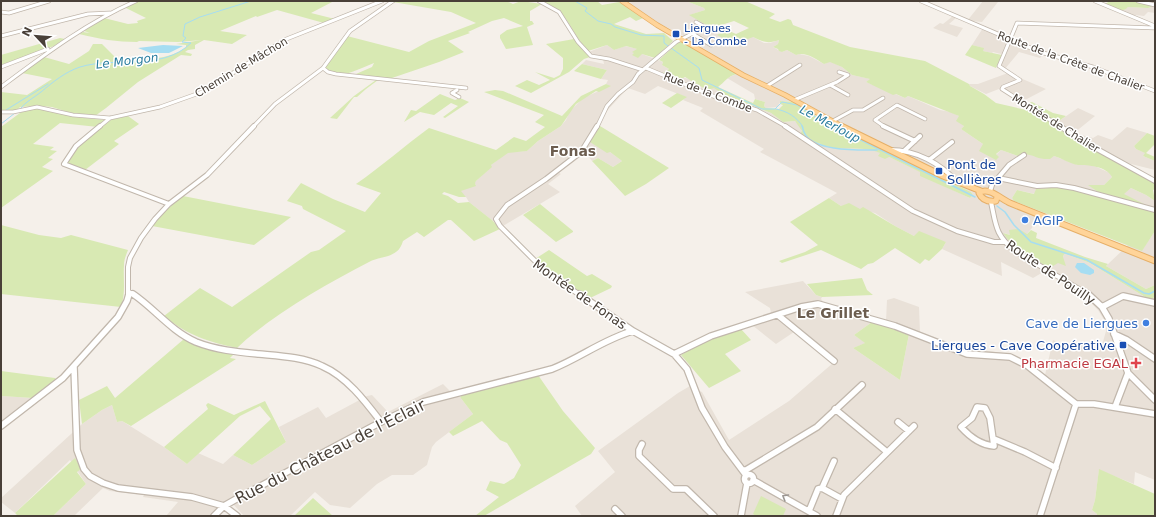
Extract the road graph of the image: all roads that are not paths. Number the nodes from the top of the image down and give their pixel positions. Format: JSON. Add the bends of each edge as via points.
{"nodes":[{"id":1,"x":49,"y":1,"type":"edge"},
{"id":2,"x":136,"y":1,"type":"edge"},
{"id":3,"x":382,"y":1,"type":"edge"},
{"id":4,"x":393,"y":1,"type":"edge"},
{"id":5,"x":539,"y":1,"type":"edge"},
{"id":6,"x":622,"y":1,"type":"edge"},
{"id":7,"x":921,"y":1,"type":"edge"},
{"id":8,"x":1095,"y":1,"type":"edge"},
{"id":9,"x":1138,"y":1,"type":"edge"},
{"id":10,"x":1155,"y":5,"type":"edge"},
{"id":11,"x":1,"y":12,"type":"edge"},
{"id":12,"x":110,"y":13,"type":"junction"},
{"id":13,"x":696,"y":22,"type":"dead end"},
{"id":14,"x":1155,"y":27,"type":"edge"},
{"id":15,"x":693,"y":34,"type":"junction"},
{"id":16,"x":1,"y":36,"type":"edge"},
{"id":17,"x":681,"y":38,"type":"junction"},
{"id":18,"x":1011,"y":40,"type":"junction"},
{"id":19,"x":711,"y":45,"type":"dead end"},
{"id":20,"x":54,"y":48,"type":"junction"},
{"id":21,"x":800,"y":65,"type":"dead end"},
{"id":22,"x":1,"y":66,"type":"edge"},
{"id":23,"x":322,"y":68,"type":"junction"},
{"id":24,"x":645,"y":69,"type":"junction"},
{"id":25,"x":839,"y":72,"type":"dead end"},
{"id":26,"x":830,"y":85,"type":"junction"},
{"id":27,"x":767,"y":86,"type":"junction"},
{"id":28,"x":1,"y":87,"type":"edge"},
{"id":29,"x":457,"y":88,"type":"junction"},
{"id":30,"x":466,"y":88,"type":"dead end"},
{"id":31,"x":1155,"y":91,"type":"edge"},
{"id":32,"x":848,"y":95,"type":"dead end"},
{"id":33,"x":460,"y":97,"type":"dead end"},
{"id":34,"x":883,"y":98,"type":"dead end"},
{"id":35,"x":794,"y":100,"type":"junction"},
{"id":36,"x":1,"y":112,"type":"edge"},
{"id":37,"x":110,"y":118,"type":"junction"},
{"id":38,"x":925,"y":119,"type":"dead end"},
{"id":39,"x":831,"y":122,"type":"junction"},
{"id":40,"x":920,"y":136,"type":"dead end"},
{"id":41,"x":915,"y":141,"type":"junction"},
{"id":42,"x":952,"y":142,"type":"dead end"},
{"id":43,"x":889,"y":150,"type":"junction"},
{"id":44,"x":904,"y":151,"type":"junction"},
{"id":45,"x":1024,"y":155,"type":"dead end"},
{"id":46,"x":929,"y":160,"type":"junction"},
{"id":47,"x":943,"y":176,"type":"junction"},
{"id":48,"x":998,"y":178,"type":"junction"},
{"id":49,"x":1155,"y":181,"type":"edge"},
{"id":50,"x":957,"y":182,"type":"junction"},
{"id":51,"x":980,"y":192,"type":"junction"},
{"id":52,"x":990,"y":192,"type":"junction"},
{"id":53,"x":995,"y":200,"type":"junction"},
{"id":54,"x":169,"y":204,"type":"junction"},
{"id":55,"x":1155,"y":210,"type":"edge"},
{"id":56,"x":1004,"y":242,"type":"junction"},
{"id":57,"x":1155,"y":261,"type":"edge"},
{"id":58,"x":129,"y":292,"type":"junction"},
{"id":59,"x":1155,"y":303,"type":"edge"},
{"id":60,"x":1102,"y":307,"type":"junction"},
{"id":61,"x":778,"y":315,"type":"junction"},
{"id":62,"x":633,"y":331,"type":"junction"},
{"id":63,"x":1114,"y":334,"type":"junction"},
{"id":64,"x":674,"y":354,"type":"junction"},
{"id":65,"x":1155,"y":359,"type":"edge"},
{"id":66,"x":834,"y":362,"type":"dead end"},
{"id":67,"x":74,"y":367,"type":"junction"},
{"id":68,"x":1128,"y":373,"type":"junction"},
{"id":69,"x":862,"y":385,"type":"dead end"},
{"id":70,"x":1155,"y":400,"type":"edge"},
{"id":71,"x":1076,"y":404,"type":"junction"},
{"id":72,"x":1115,"y":407,"type":"junction"},
{"id":73,"x":835,"y":409,"type":"junction"},
{"id":74,"x":1155,"y":414,"type":"edge"},
{"id":75,"x":380,"y":422,"type":"junction"},
{"id":76,"x":898,"y":422,"type":"dead end"},
{"id":77,"x":1,"y":426,"type":"edge"},
{"id":78,"x":994,"y":439,"type":"junction"},
{"id":79,"x":642,"y":444,"type":"dead end"},
{"id":80,"x":888,"y":452,"type":"junction"},
{"id":81,"x":834,"y":461,"type":"dead end"},
{"id":82,"x":1056,"y":468,"type":"junction"},
{"id":83,"x":745,"y":473,"type":"junction"},
{"id":84,"x":750,"y":482,"type":"junction"},
{"id":85,"x":822,"y":488,"type":"junction"},
{"id":86,"x":842,"y":499,"type":"junction"},
{"id":87,"x":224,"y":506,"type":"junction"},
{"id":88,"x":615,"y":509,"type":"dead end"},
{"id":89,"x":809,"y":511,"type":"junction"},
{"id":90,"x":214,"y":516,"type":"edge"},
{"id":91,"x":237,"y":516,"type":"edge"},
{"id":92,"x":622,"y":516,"type":"edge"},
{"id":93,"x":714,"y":516,"type":"edge"},
{"id":94,"x":741,"y":516,"type":"edge"},
{"id":95,"x":817,"y":516,"type":"edge"},
{"id":96,"x":836,"y":516,"type":"edge"},
{"id":97,"x":1040,"y":516,"type":"edge"}],
"edges":[{"from":1,"to":11,"type":"street","via":[[9,13]]},
{"from":2,"to":12,"type":"street"},
{"from":3,"to":37,"type":"street","name":"Chemin de Mâchon","via":[[284,40],[199,94],[160,107]]},
{"from":4,"to":23,"type":"street","via":[[350,31]]},
{"from":5,"to":24,"type":"street","name":"Rue de la Combe","via":[[559,12],[578,42],[591,56]]},
{"from":6,"to":17,"type":"main road"},
{"from":7,"to":18,"type":"street","name":"Route de la Crête de Chalier"},
{"from":8,"to":14,"type":"street"},
{"from":9,"to":10,"type":"street"},
{"from":12,"to":16,"type":"street","via":[[88,14]]},
{"from":12,"to":20,"type":"street"},
{"from":13,"to":15,"type":"street","via":[[705,27]]},
{"from":14,"to":18,"type":"street","via":[[1090,27],[1020,22],[1016,24]]},
{"from":15,"to":17,"type":"street","name":"Montée de Fonas"},
{"from":15,"to":19,"type":"street"},
{"from":17,"to":24,"type":"street","name":"Montée de Fonas"},
{"from":17,"to":27,"type":"main road","via":[[732,69]]},
{"from":18,"to":31,"type":"street","name":"Route de la Crête de Chalier"},
{"from":18,"to":49,"type":"street","name":"Montée de Chalier","via":[[999,66],[1018,76],[1020,80],[1002,89],[1072,135]]},
{"from":20,"to":22,"type":"street"},
{"from":20,"to":28,"type":"street"},
{"from":21,"to":27,"type":"street"},
{"from":23,"to":29,"type":"street","via":[[336,74]]},
{"from":23,"to":54,"type":"street","via":[[286,94],[207,175]]},
{"from":24,"to":56,"type":"street","name":"Rue de la Combe","via":[[757,110],[913,211],[957,231],[994,242]]},
{"from":24,"to":62,"type":"street","name":"Montée de Fonas","via":[[612,100],[580,152],[507,205],[496,219],[546,272]]},
{"from":25,"to":26,"type":"street","via":[[848,75]]},
{"from":26,"to":32,"type":"street"},
{"from":26,"to":35,"type":"street"},
{"from":27,"to":35,"type":"main road"},
{"from":29,"to":30,"type":"street"},
{"from":29,"to":33,"type":"street","via":[[452,93]]},
{"from":34,"to":39,"type":"street","via":[[863,110],[853,110]]},
{"from":35,"to":39,"type":"main road"},
{"from":36,"to":37,"type":"street","name":"Chemin de Mâchon","via":[[37,107],[73,115]]},
{"from":37,"to":54,"type":"street","via":[[76,146],[65,165]]},
{"from":38,"to":41,"type":"street","via":[[897,106],[875,120],[882,126]]},
{"from":39,"to":43,"type":"main road"},
{"from":40,"to":41,"type":"street"},
{"from":41,"to":44,"type":"street"},
{"from":42,"to":46,"type":"street"},
{"from":43,"to":44,"type":"street"},
{"from":43,"to":47,"type":"main road"},
{"from":44,"to":46,"type":"street"},
{"from":45,"to":48,"type":"street","via":[[1003,169]]},
{"from":46,"to":50,"type":"street"},
{"from":47,"to":50,"type":"main road"},
{"from":47,"to":51,"type":"main road"},
{"from":48,"to":52,"type":"street","via":[[993,182]]},
{"from":48,"to":55,"type":"street","via":[[1036,186],[1065,186]]},
{"from":50,"to":51,"type":"main road"},
{"from":51,"to":52,"type":"main road"},
{"from":51,"to":53,"type":"main road","via":[[982,199]]},
{"from":52,"to":53,"type":"main road"},
{"from":53,"to":56,"type":"street","name":"Route de Pouilly","via":[[998,233]]},
{"from":53,"to":57,"type":"main road","via":[[1018,206]]},
{"from":54,"to":58,"type":"street","via":[[141,238],[130,258]]},
{"from":56,"to":60,"type":"street","name":"Route de Pouilly","via":[[1084,291]]},
{"from":58,"to":67,"type":"street","via":[[118,317]]},
{"from":58,"to":75,"type":"street","via":[[173,328],[198,342],[235,352],[311,362],[324,367],[365,401]]},
{"from":59,"to":60,"type":"street","via":[[1123,296]]},
{"from":60,"to":63,"type":"street","name":"Route de Pouilly"},
{"from":61,"to":64,"type":"street","via":[[711,336]]},
{"from":61,"to":66,"type":"street"},
{"from":61,"to":71,"type":"street","via":[[811,305],[825,305],[895,326],[967,354],[1010,357],[1033,370]]},
{"from":62,"to":64,"type":"street"},
{"from":62,"to":75,"type":"street","name":"Rue du Château de l'Éclair","via":[[619,335],[552,369],[438,397]]},
{"from":63,"to":65,"type":"street"},
{"from":63,"to":68,"type":"street","name":"Route de Pouilly"},
{"from":64,"to":83,"type":"street","via":[[688,369],[702,408],[725,447]]},
{"from":67,"to":77,"type":"street","via":[[49,390]]},
{"from":67,"to":87,"type":"street","via":[[77,450],[84,469],[90,476],[118,488],[192,497]]},
{"from":68,"to":70,"type":"street","name":"Route de Pouilly"},
{"from":68,"to":72,"type":"street"},
{"from":69,"to":73,"type":"street"},
{"from":71,"to":72,"type":"street"},
{"from":71,"to":82,"type":"street"},
{"from":72,"to":74,"type":"street"},
{"from":73,"to":80,"type":"street"},
{"from":73,"to":83,"type":"street","via":[[816,427]]},
{"from":75,"to":87,"type":"street","name":"Rue du Château de l'Éclair"},
{"from":76,"to":80,"type":"street","via":[[911,428]]},
{"from":78,"to":78,"type":"street","via":[[990,418],[985,408],[977,408],[972,418],[962,427],[970,437],[987,446],[994,446]]},
{"from":78,"to":82,"type":"street"},
{"from":79,"to":93,"type":"street","via":[[639,456],[673,489],[686,489]]},
{"from":80,"to":86,"type":"street"},
{"from":81,"to":85,"type":"street"},
{"from":82,"to":97,"type":"street"},
{"from":83,"to":84,"type":"street","via":[[752,477]]},
{"from":89,"to":84,"type":"street","one_way":true},
{"from":84,"to":94,"type":"street"},
{"from":85,"to":86,"type":"street"},
{"from":85,"to":89,"type":"street","via":[[818,489]]},
{"from":86,"to":96,"type":"street"},
{"from":87,"to":90,"type":"street","name":"Rue du Château de l'Éclair"},
{"from":87,"to":91,"type":"street"},
{"from":88,"to":92,"type":"street"},
{"from":89,"to":95,"type":"street"}]}
